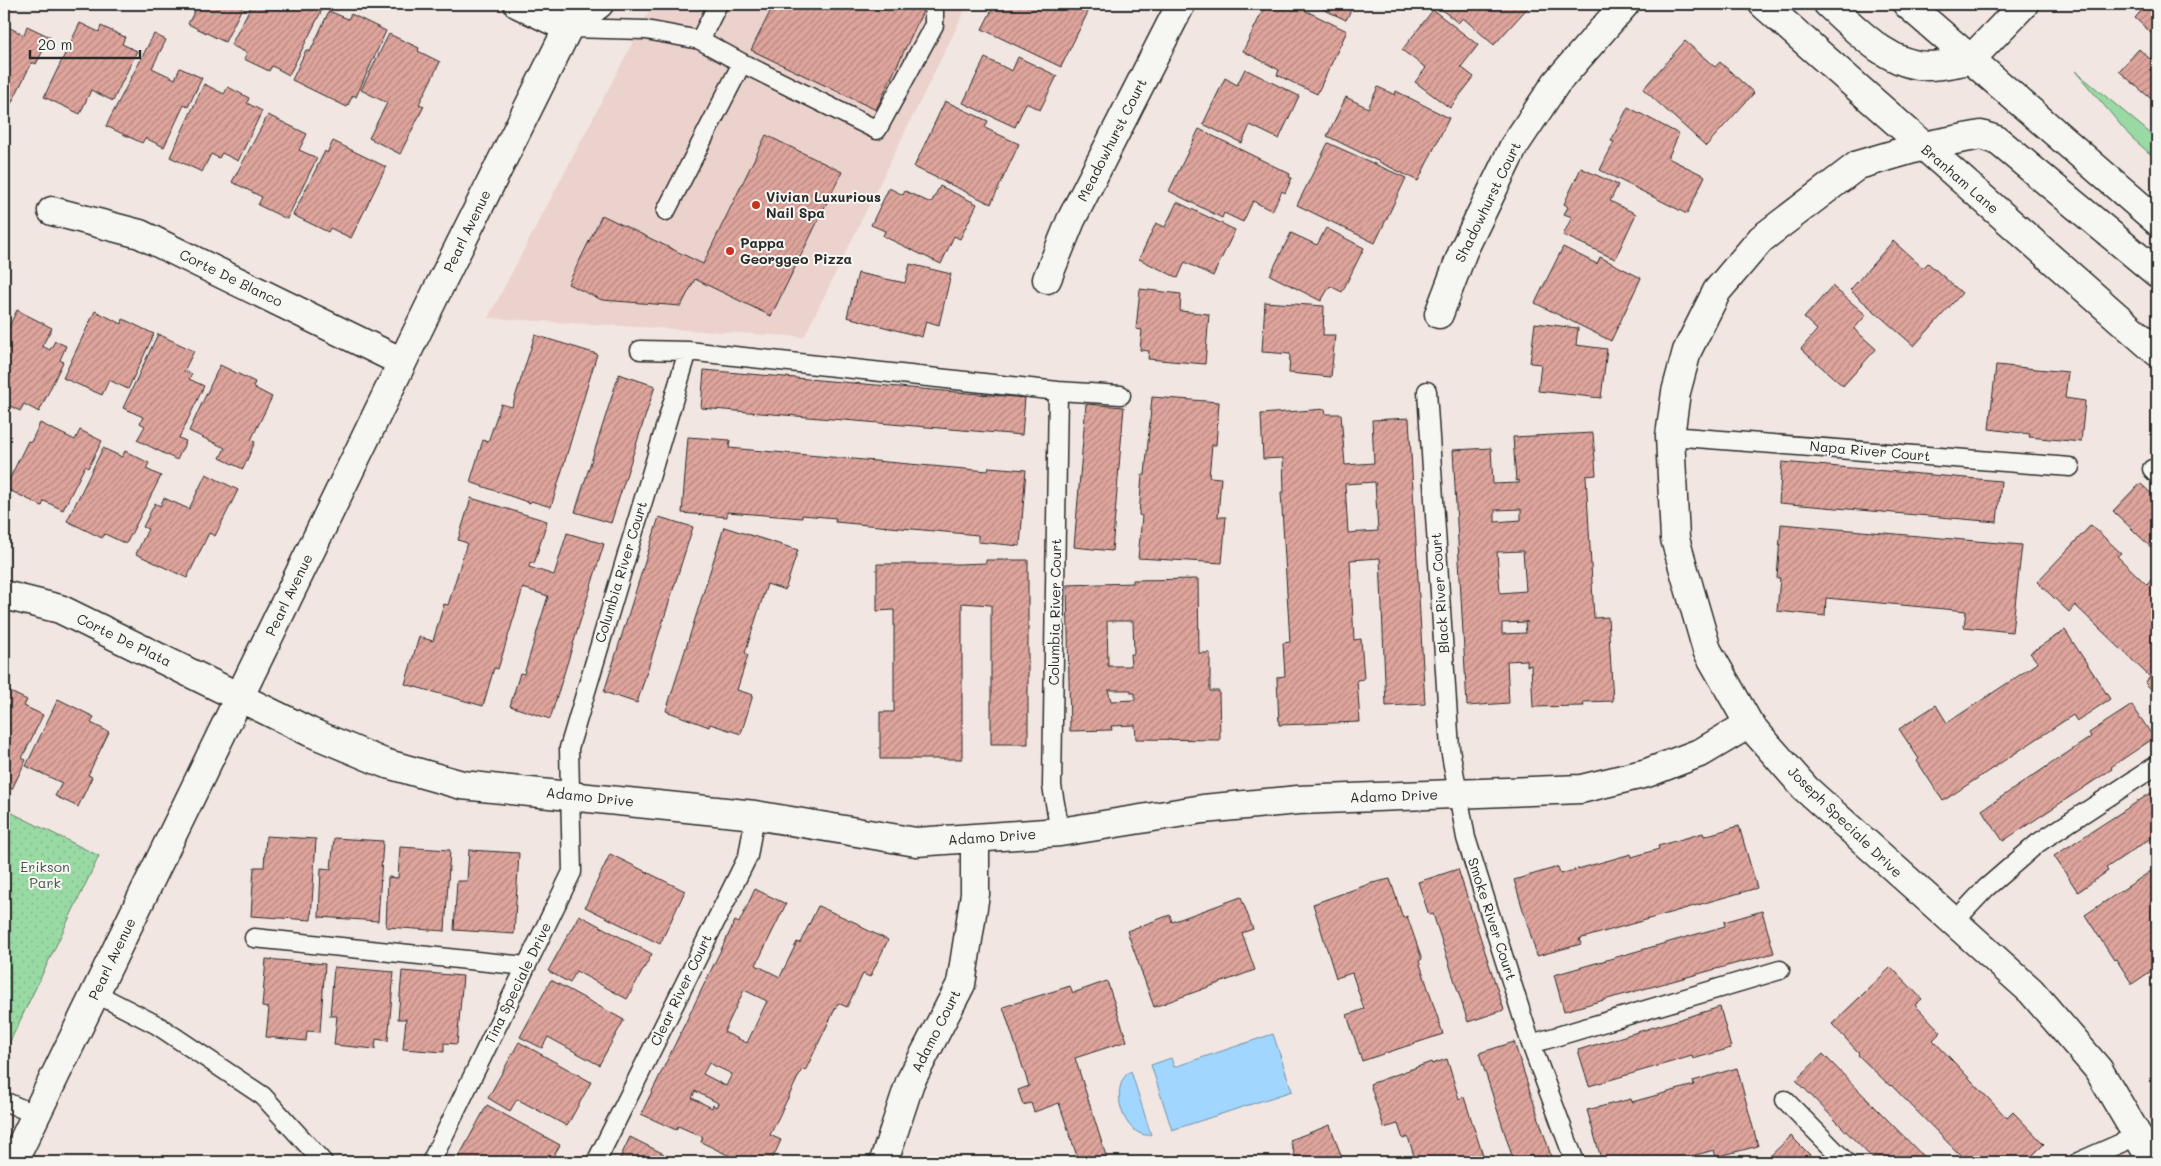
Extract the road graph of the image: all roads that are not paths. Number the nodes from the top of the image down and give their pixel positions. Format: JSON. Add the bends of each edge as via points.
{"nodes":[{"id":1,"x":518,"y":4,"type":"edge"},
{"id":2,"x":599,"y":4,"type":"edge"},
{"id":3,"x":718,"y":4,"type":"edge"},
{"id":4,"x":934,"y":4,"type":"edge"},
{"id":5,"x":1181,"y":4,"type":"edge"},
{"id":6,"x":1625,"y":4,"type":"edge"},
{"id":7,"x":1764,"y":4,"type":"edge"},
{"id":8,"x":1828,"y":4,"type":"edge"},
{"id":9,"x":1907,"y":4,"type":"edge"},
{"id":10,"x":2024,"y":4,"type":"edge"},
{"id":11,"x":567,"y":16,"type":"edge"},
{"id":12,"x":700,"y":40,"type":"junction"},
{"id":13,"x":1970,"y":60,"type":"junction"},
{"id":14,"x":742,"y":63,"type":"junction"},
{"id":15,"x":1923,"y":146,"type":"junction"},
{"id":16,"x":52,"y":211,"type":"dead end"},
{"id":17,"x":666,"y":211,"type":"dead end"},
{"id":18,"x":2157,"y":221,"type":"edge"},
{"id":19,"x":2157,"y":273,"type":"edge"},
{"id":20,"x":1047,"y":279,"type":"dead end"},
{"id":21,"x":1439,"y":314,"type":"dead end"},
{"id":22,"x":640,"y":350,"type":"dead end"},
{"id":23,"x":688,"y":351,"type":"junction"},
{"id":24,"x":2157,"y":352,"type":"edge"},
{"id":25,"x":402,"y":362,"type":"junction"},
{"id":26,"x":1058,"y":391,"type":"junction"},
{"id":27,"x":1427,"y":391,"type":"dead end"},
{"id":28,"x":1120,"y":395,"type":"dead end"},
{"id":29,"x":1670,"y":436,"type":"junction"},
{"id":30,"x":2070,"y":467,"type":"dead end"},
{"id":31,"x":4,"y":595,"type":"edge"},
{"id":32,"x":240,"y":697,"type":"junction"},
{"id":33,"x":1749,"y":724,"type":"junction"},
{"id":34,"x":2157,"y":765,"type":"edge"},
{"id":35,"x":1458,"y":793,"type":"junction"},
{"id":36,"x":569,"y":795,"type":"junction"},
{"id":37,"x":755,"y":815,"type":"junction"},
{"id":38,"x":1060,"y":832,"type":"junction"},
{"id":39,"x":975,"y":838,"type":"junction"},
{"id":40,"x":1954,"y":923,"type":"junction"},
{"id":41,"x":254,"y":938,"type":"dead end"},
{"id":42,"x":526,"y":966,"type":"junction"},
{"id":43,"x":1780,"y":970,"type":"dead end"},
{"id":44,"x":95,"y":993,"type":"junction"},
{"id":45,"x":1532,"y":1044,"type":"junction"},
{"id":46,"x":4,"y":1100,"type":"edge"},
{"id":47,"x":1785,"y":1100,"type":"dead end"},
{"id":48,"x":36,"y":1115,"type":"junction"},
{"id":49,"x":2138,"y":1136,"type":"junction"},
{"id":50,"x":13,"y":1162,"type":"edge"},
{"id":51,"x":323,"y":1162,"type":"edge"},
{"id":52,"x":430,"y":1162,"type":"edge"},
{"id":53,"x":596,"y":1162,"type":"edge"},
{"id":54,"x":884,"y":1162,"type":"edge"},
{"id":55,"x":1575,"y":1162,"type":"edge"},
{"id":56,"x":1846,"y":1162,"type":"edge"},
{"id":57,"x":2078,"y":1162,"type":"edge"},
{"id":58,"x":2153,"y":1162,"type":"edge"}],
"edges":[{"from":1,"to":11,"type":"street"},
{"from":2,"to":11,"type":"street","name":"Pearl Avenue"},
{"from":3,"to":12,"type":"lane"},
{"from":4,"to":14,"type":"lane","via":[[934,25],[876,130]]},
{"from":5,"to":20,"type":"street","name":"Meadowhurst Court","via":[[1071,220]]},
{"from":6,"to":21,"type":"street","name":"Shadowhurst Court","via":[[1556,84],[1514,146],[1462,251]]},
{"from":7,"to":15,"type":"street","name":"Branham Lane"},
{"from":8,"to":13,"type":"street","via":[[1870,41],[1897,59],[1927,66]]},
{"from":9,"to":13,"type":"street"},
{"from":10,"to":13,"type":"street"},
{"from":11,"to":12,"type":"lane"},
{"from":11,"to":25,"type":"street","name":"Pearl Avenue"},
{"from":12,"to":14,"type":"lane"},
{"from":13,"to":18,"type":"street"},
{"from":14,"to":17,"type":"lane"},
{"from":15,"to":19,"type":"street","name":"Joseph Speciale Drive","via":[[1981,135],[1997,140]]},
{"from":15,"to":24,"type":"street","name":"Branham Lane"},
{"from":15,"to":29,"type":"street","name":"Joseph Speciale Drive","via":[[1858,166],[1761,239],[1717,291],[1687,352],[1676,392]]},
{"from":16,"to":25,"type":"street","name":"Corte De Blanco","via":[[140,234]]},
{"from":22,"to":23,"type":"lane"},
{"from":23,"to":26,"type":"lane"},
{"from":23,"to":36,"type":"lane","name":"Columbia River Court","via":[[568,748]]},
{"from":25,"to":32,"type":"street","name":"Pearl Avenue"},
{"from":26,"to":28,"type":"lane"},
{"from":26,"to":38,"type":"lane","name":"Columbia River Court","via":[[1052,786]]},
{"from":27,"to":35,"type":"lane","name":"Black River Court","via":[[1450,748]]},
{"from":29,"to":30,"type":"lane","name":"Napa River Court"},
{"from":29,"to":33,"type":"street","name":"Joseph Speciale Drive","via":[[1675,539],[1708,650]]},
{"from":31,"to":32,"type":"street","name":"Corte De Plata","via":[[60,609]]},
{"from":32,"to":36,"type":"street","name":"Adamo Drive","via":[[310,732],[384,763],[462,785]]},
{"from":32,"to":44,"type":"street","name":"Pearl Avenue"},
{"from":33,"to":35,"type":"street","name":"Adamo Drive","via":[[1702,752],[1647,774],[1581,789]]},
{"from":33,"to":40,"type":"street","name":"Joseph Speciale Drive","via":[[1806,789]]},
{"from":34,"to":40,"type":"lane","via":[[2038,843],[1986,888]]},
{"from":35,"to":38,"type":"street","name":"Adamo Drive","via":[[1288,801],[1203,809]]},
{"from":35,"to":45,"type":"lane","name":"Smoke River Court","via":[[1466,838]]},
{"from":36,"to":37,"type":"street","name":"Adamo Drive"},
{"from":36,"to":42,"type":"lane","name":"Tina Speciale Drive","via":[[572,872]]},
{"from":37,"to":39,"type":"street","name":"Adamo Drive","via":[[916,842]]},
{"from":37,"to":53,"type":"lane","name":"Clear River Court","via":[[748,856]]},
{"from":38,"to":39,"type":"street","name":"Adamo Drive"},
{"from":39,"to":54,"type":"street","name":"Adamo Court","via":[[975,894],[961,984],[910,1082]]},
{"from":40,"to":49,"type":"street","name":"Joseph Speciale Drive","via":[[2031,991],[2098,1069]]},
{"from":41,"to":42,"type":"lane"},
{"from":42,"to":52,"type":"lane","name":"Tina Speciale Drive"},
{"from":43,"to":45,"type":"lane"},
{"from":44,"to":48,"type":"street","name":"Pearl Avenue"},
{"from":44,"to":51,"type":"lane","via":[[157,1025],[263,1096]]},
{"from":45,"to":55,"type":"lane","name":"Smoke River Court"},
{"from":46,"to":48,"type":"lane"},
{"from":47,"to":56,"type":"lane"},
{"from":48,"to":50,"type":"street","name":"Pearl Avenue"},
{"from":49,"to":57,"type":"lane"},
{"from":49,"to":58,"type":"street","name":"Joseph Speciale Drive"}]}
